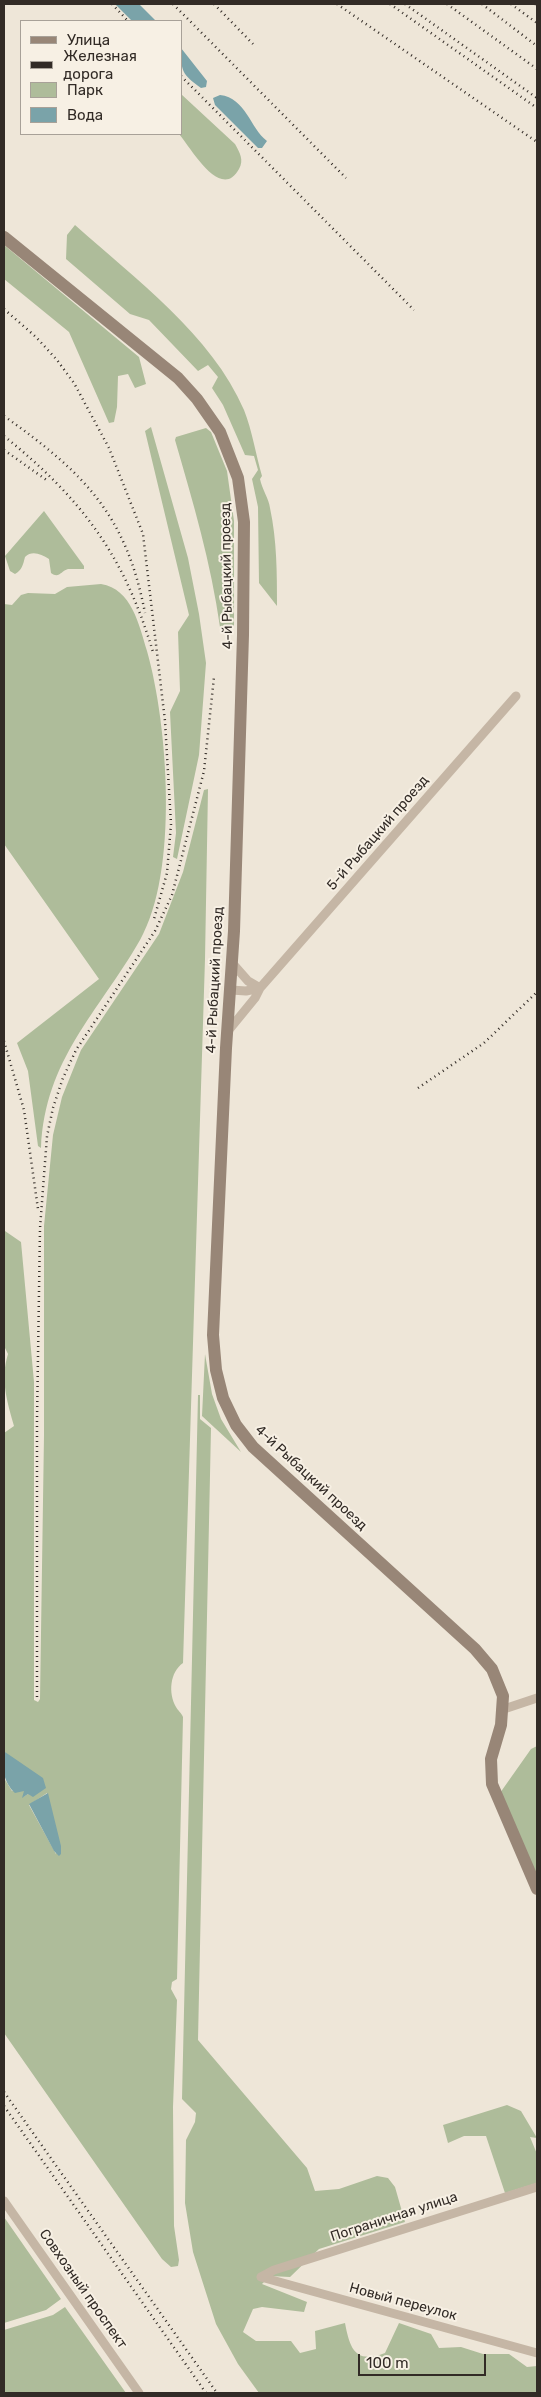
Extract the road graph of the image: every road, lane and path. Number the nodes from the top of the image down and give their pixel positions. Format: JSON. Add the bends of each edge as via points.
{"nodes":[{"id":1,"x":4,"y":237,"type":"edge"},
{"id":2,"x":516,"y":696,"type":"dead end"},
{"id":3,"x":233,"y":964,"type":"junction"},
{"id":4,"x":260,"y":988,"type":"junction"},
{"id":5,"x":231,"y":990,"type":"junction"},
{"id":6,"x":228,"y":1031,"type":"junction"},
{"id":7,"x":537,"y":1698,"type":"edge"},
{"id":8,"x":504,"y":1709,"type":"junction"},
{"id":9,"x":537,"y":1889,"type":"edge"},
{"id":10,"x":537,"y":2186,"type":"edge"},
{"id":11,"x":4,"y":2201,"type":"edge"},
{"id":12,"x":261,"y":2277,"type":"joint"},
{"id":13,"x":537,"y":2353,"type":"edge"},
{"id":14,"x":140,"y":2393,"type":"edge"}],
"edges":[{"from":1,"to":3,"type":"street","name":"4-й Рыбацкий проезд","via":[[178,378],[220,432],[238,478],[244,546]]},
{"from":2,"to":4,"type":"street","name":"5-й Рыбацкий проезд"},
{"from":3,"to":4,"type":"street","via":[[248,981]]},
{"from":3,"to":5,"type":"street","name":"4-й Рыбацкий проезд"},
{"from":4,"to":5,"type":"street"},
{"from":4,"to":6,"type":"street","name":"5-й Рыбацкий проезд"},
{"from":5,"to":6,"type":"street","name":"4-й Рыбацкий проезд"},
{"from":6,"to":8,"type":"street","name":"4-й Рыбацкий проезд","via":[[213,1335],[216,1370],[223,1398],[245,1438],[264,1458],[475,1649],[499,1683]]},
{"from":7,"to":8,"type":"street"},
{"from":8,"to":9,"type":"street","via":[[493,1747],[490,1772],[493,1789]]},
{"from":10,"to":12,"type":"street","name":"Пограничная улица","via":[[274,2270]]},
{"from":11,"to":14,"type":"street","name":"Совхозный проспект"},
{"from":12,"to":13,"type":"street","name":"Новый переулок"}]}
